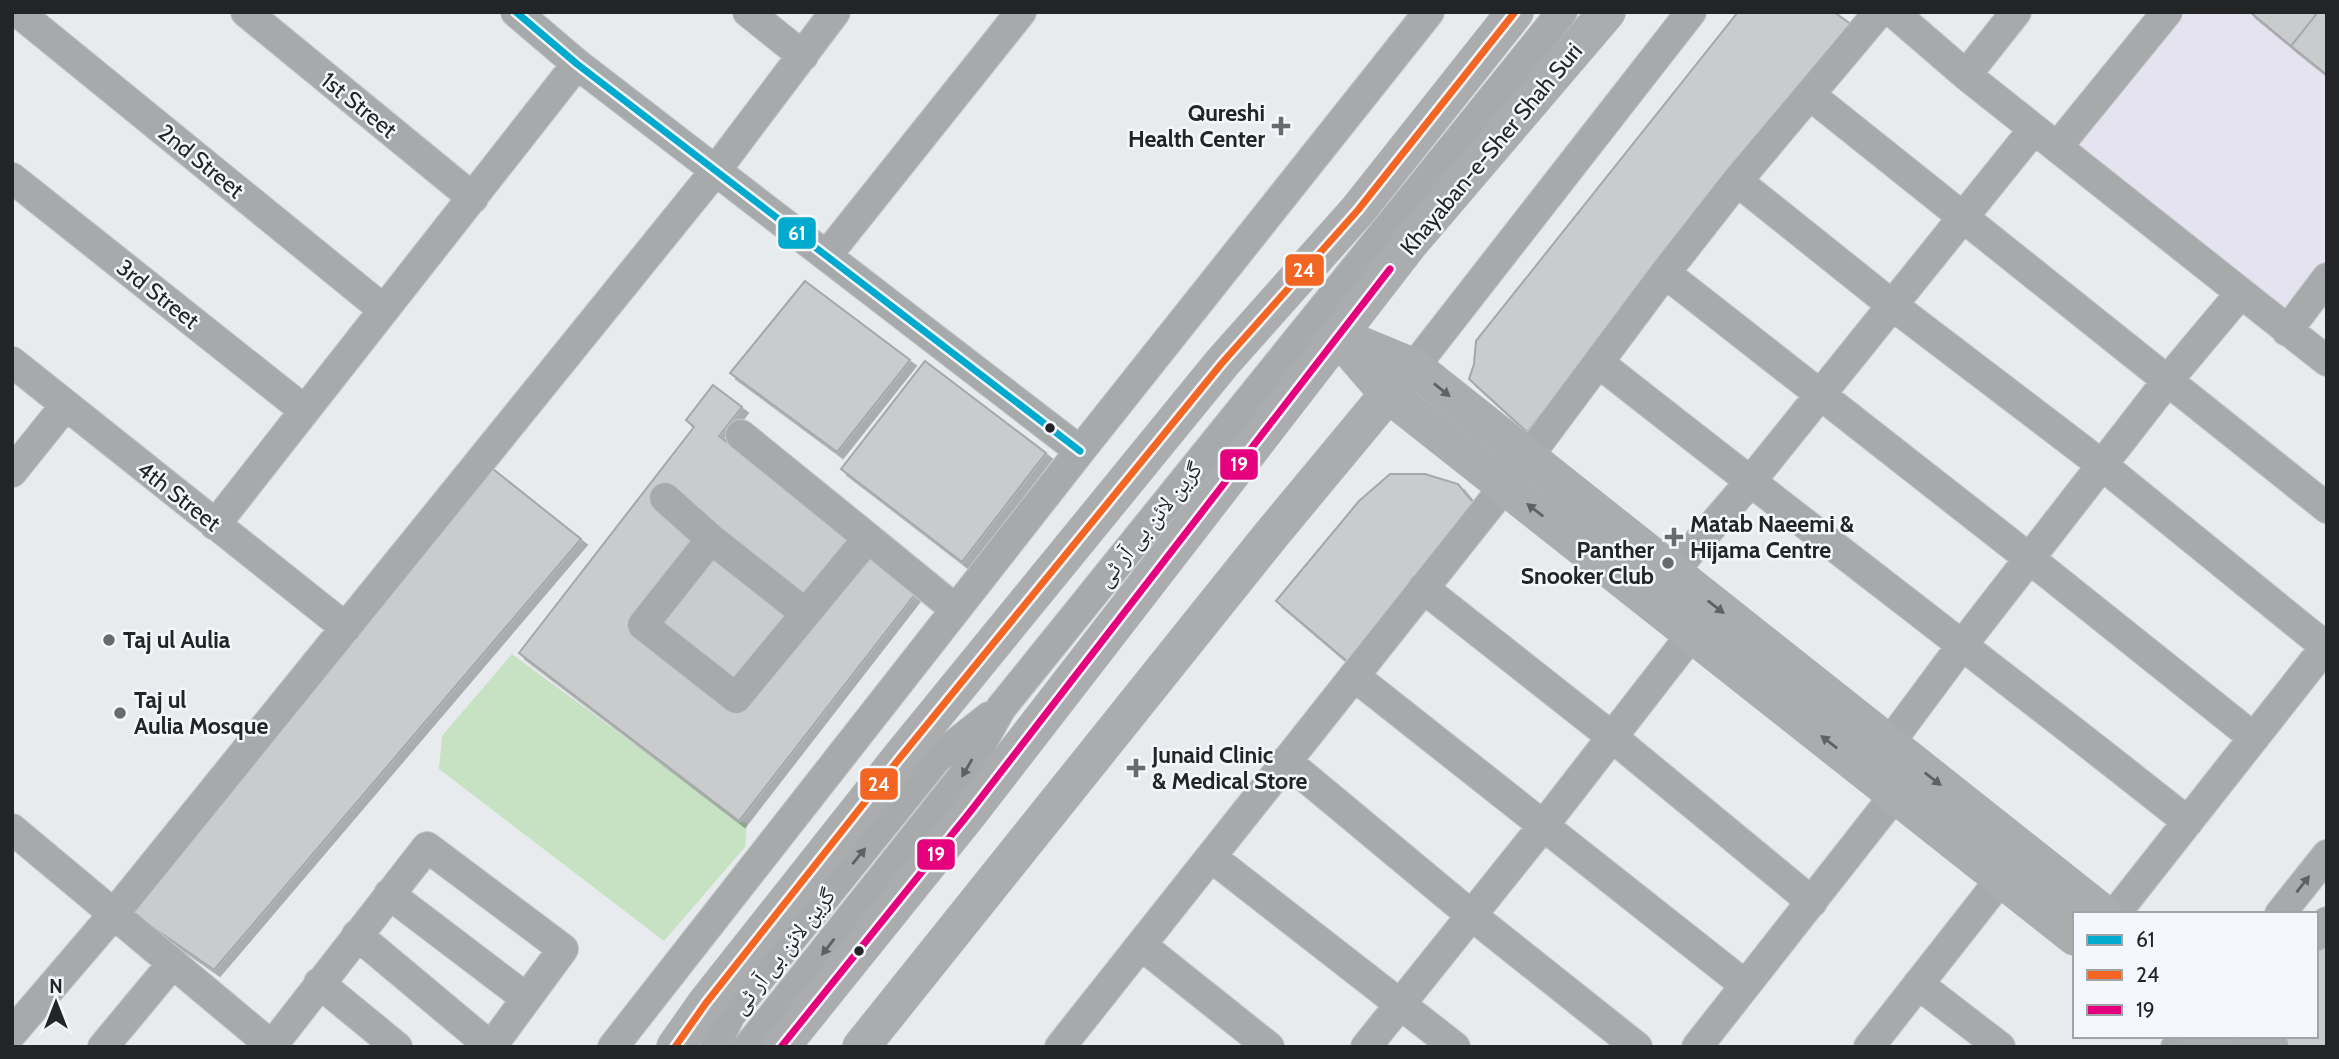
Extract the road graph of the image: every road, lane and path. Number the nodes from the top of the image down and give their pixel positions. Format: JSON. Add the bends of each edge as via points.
{"nodes":[{"id":1,"x":18,"y":12,"type":"edge"},
{"id":2,"x":246,"y":12,"type":"edge"},
{"id":3,"x":516,"y":12,"type":"edge"},
{"id":4,"x":748,"y":12,"type":"edge"},
{"id":5,"x":835,"y":12,"type":"edge"},
{"id":6,"x":1021,"y":12,"type":"edge"},
{"id":7,"x":1429,"y":12,"type":"edge"},
{"id":8,"x":1515,"y":12,"type":"edge"},
{"id":9,"x":1562,"y":12,"type":"edge"},
{"id":10,"x":1607,"y":12,"type":"edge"},
{"id":11,"x":1691,"y":12,"type":"edge"},
{"id":12,"x":1880,"y":12,"type":"edge"},
{"id":13,"x":1894,"y":12,"type":"edge"},
{"id":14,"x":2016,"y":12,"type":"edge"},
{"id":15,"x":2167,"y":12,"type":"edge"},
{"id":16,"x":803,"y":57,"type":"junction"},
{"id":17,"x":577,"y":64,"type":"junction"},
{"id":18,"x":1966,"y":75,"type":"junction"},
{"id":19,"x":1811,"y":95,"type":"junction"},
{"id":20,"x":2034,"y":128,"type":"junction"},
{"id":21,"x":2058,"y":146,"type":"junction"},
{"id":22,"x":716,"y":170,"type":"junction"},
{"id":23,"x":12,"y":178,"type":"edge"},
{"id":24,"x":1737,"y":181,"type":"junction"},
{"id":25,"x":473,"y":198,"type":"junction"},
{"id":26,"x":1964,"y":215,"type":"junction"},
{"id":27,"x":827,"y":255,"type":"junction"},
{"id":28,"x":1665,"y":273,"type":"junction"},
{"id":29,"x":2327,"y":278,"type":"edge"},
{"id":30,"x":2240,"y":294,"type":"junction"},
{"id":31,"x":1892,"y":305,"type":"junction"},
{"id":32,"x":384,"y":310,"type":"junction"},
{"id":33,"x":2287,"y":331,"type":"junction"},
{"id":34,"x":1339,"y":336,"type":"junction"},
{"id":35,"x":2327,"y":361,"type":"edge"},
{"id":36,"x":12,"y":362,"type":"edge"},
{"id":37,"x":1599,"y":363,"type":"junction"},
{"id":38,"x":1414,"y":367,"type":"junction"},
{"id":39,"x":2168,"y":380,"type":"junction"},
{"id":40,"x":1819,"y":393,"type":"junction"},
{"id":41,"x":1388,"y":394,"type":"junction"},
{"id":42,"x":65,"y":406,"type":"junction"},
{"id":43,"x":304,"y":410,"type":"junction"},
{"id":44,"x":741,"y":435,"type":"dead end"},
{"id":45,"x":1080,"y":450,"type":"junction"},
{"id":46,"x":1527,"y":458,"type":"junction"},
{"id":47,"x":2102,"y":466,"type":"junction"},
{"id":48,"x":12,"y":472,"type":"edge"},
{"id":49,"x":1750,"y":482,"type":"junction"},
{"id":50,"x":1504,"y":486,"type":"junction"},
{"id":51,"x":665,"y":498,"type":"dead end"},
{"id":52,"x":2327,"y":508,"type":"edge"},
{"id":53,"x":215,"y":525,"type":"junction"},
{"id":54,"x":868,"y":538,"type":"junction"},
{"id":55,"x":711,"y":539,"type":"junction"},
{"id":56,"x":2030,"y":559,"type":"junction"},
{"id":57,"x":1672,"y":572,"type":"junction"},
{"id":58,"x":1423,"y":588,"type":"junction"},
{"id":59,"x":1650,"y":600,"type":"junction"},
{"id":60,"x":955,"y":609,"type":"junction"},
{"id":61,"x":805,"y":613,"type":"junction"},
{"id":62,"x":346,"y":628,"type":"junction"},
{"id":63,"x":1692,"y":634,"type":"junction"},
{"id":64,"x":1963,"y":644,"type":"junction"},
{"id":65,"x":2326,"y":646,"type":"edge"},
{"id":66,"x":1354,"y":676,"type":"junction"},
{"id":67,"x":1001,"y":708,"type":"junction"},
{"id":68,"x":1612,"y":737,"type":"junction"},
{"id":69,"x":2254,"y":738,"type":"junction"},
{"id":70,"x":1890,"y":745,"type":"junction"},
{"id":71,"x":1286,"y":761,"type":"junction"},
{"id":72,"x":1867,"y":772,"type":"junction"},
{"id":73,"x":1895,"y":795,"type":"junction"},
{"id":74,"x":2188,"y":821,"type":"junction"},
{"id":75,"x":1543,"y":826,"type":"junction"},
{"id":76,"x":12,"y":829,"type":"edge"},
{"id":77,"x":2327,"y":855,"type":"edge"},
{"id":78,"x":1211,"y":857,"type":"junction"},
{"id":79,"x":2001,"y":879,"type":"junction"},
{"id":80,"x":389,"y":894,"type":"junction"},
{"id":81,"x":1812,"y":902,"type":"junction"},
{"id":82,"x":2101,"y":912,"type":"edge"},
{"id":83,"x":2117,"y":912,"type":"edge"},
{"id":84,"x":2282,"y":912,"type":"edge"},
{"id":85,"x":113,"y":915,"type":"junction"},
{"id":86,"x":1471,"y":915,"type":"junction"},
{"id":87,"x":357,"y":935,"type":"junction"},
{"id":88,"x":2073,"y":935,"type":"edge"},
{"id":89,"x":1141,"y":944,"type":"junction"},
{"id":90,"x":172,"y":964,"type":"junction"},
{"id":91,"x":670,"y":976,"type":"junction"},
{"id":92,"x":319,"y":984,"type":"junction"},
{"id":93,"x":1918,"y":984,"type":"junction"},
{"id":94,"x":1745,"y":985,"type":"junction"},
{"id":95,"x":526,"y":998,"type":"junction"},
{"id":96,"x":23,"y":1000,"type":"edge"},
{"id":97,"x":706,"y":1003,"type":"junction"},
{"id":98,"x":1400,"y":1003,"type":"junction"},
{"id":99,"x":12,"y":1033,"type":"edge"},
{"id":100,"x":1067,"y":1044,"type":"edge"},
{"id":101,"x":619,"y":1045,"type":"edge"},
{"id":102,"x":272,"y":1046,"type":"edge"},
{"id":103,"x":103,"y":1047,"type":"edge"},
{"id":104,"x":397,"y":1047,"type":"edge"},
{"id":105,"x":491,"y":1047,"type":"edge"},
{"id":106,"x":674,"y":1047,"type":"edge"},
{"id":107,"x":715,"y":1047,"type":"edge"},
{"id":108,"x":748,"y":1047,"type":"edge"},
{"id":109,"x":781,"y":1047,"type":"edge"},
{"id":110,"x":861,"y":1047,"type":"edge"},
{"id":111,"x":1269,"y":1047,"type":"edge"},
{"id":112,"x":1366,"y":1047,"type":"edge"},
{"id":113,"x":1455,"y":1047,"type":"edge"},
{"id":114,"x":1637,"y":1047,"type":"edge"},
{"id":115,"x":1697,"y":1047,"type":"edge"},
{"id":116,"x":1869,"y":1047,"type":"edge"},
{"id":117,"x":2000,"y":1047,"type":"edge"}],
"edges":[{"from":1,"to":32,"type":"street","name":"2nd Street"},
{"from":2,"to":25,"type":"street","name":"1st Street"},
{"from":3,"to":17,"type":"street"},
{"from":4,"to":16,"type":"street"},
{"from":5,"to":16,"type":"street"},
{"from":6,"to":27,"type":"street"},
{"from":7,"to":45,"type":"street"},
{"from":8,"to":97,"type":"main road","via":[[1358,210],[1222,363]]},
{"from":9,"to":67,"type":"street","name":"گرین لائن بی آر ٹی"},
{"from":10,"to":34,"type":"main road","name":"Khayaban-e-Sher Shah Suri","via":[[1409,243]]},
{"from":11,"to":38,"type":"street"},
{"from":12,"to":19,"type":"street"},
{"from":13,"to":18,"type":"street"},
{"from":14,"to":18,"type":"street"},
{"from":15,"to":21,"type":"street"},
{"from":16,"to":22,"type":"street"},
{"from":17,"to":22,"type":"street"},
{"from":17,"to":25,"type":"street"},
{"from":18,"to":20,"type":"street"},
{"from":19,"to":24,"type":"street"},
{"from":19,"to":26,"type":"street"},
{"from":20,"to":21,"type":"street"},
{"from":20,"to":26,"type":"street"},
{"from":21,"to":30,"type":"street"},
{"from":22,"to":27,"type":"street"},
{"from":22,"to":62,"type":"street"},
{"from":23,"to":43,"type":"street","name":"3rd Street"},
{"from":24,"to":28,"type":"street"},
{"from":24,"to":31,"type":"street"},
{"from":25,"to":32,"type":"street"},
{"from":26,"to":31,"type":"street"},
{"from":26,"to":39,"type":"street"},
{"from":27,"to":45,"type":"street"},
{"from":28,"to":37,"type":"street"},
{"from":28,"to":40,"type":"street"},
{"from":29,"to":33,"type":"street"},
{"from":30,"to":33,"type":"street"},
{"from":30,"to":39,"type":"street"},
{"from":31,"to":40,"type":"street"},
{"from":31,"to":47,"type":"street"},
{"from":32,"to":43,"type":"street"},
{"from":33,"to":35,"type":"street"},
{"from":34,"to":38,"type":"main road"},
{"from":34,"to":41,"type":"main road"},
{"from":34,"to":109,"type":"main road","name":"Khayaban-e-Sher Shah Suri","via":[[970,812]]},
{"from":36,"to":42,"type":"street","name":"4th Street"},
{"from":37,"to":46,"type":"street"},
{"from":37,"to":49,"type":"street"},
{"from":38,"to":41,"type":"main road"},
{"from":38,"to":46,"type":"main road","one_way":true},
{"from":39,"to":47,"type":"street"},
{"from":39,"to":52,"type":"street"},
{"from":40,"to":49,"type":"street"},
{"from":40,"to":56,"type":"street"},
{"from":41,"to":50,"type":"main road"},
{"from":41,"to":110,"type":"main road"},
{"from":42,"to":48,"type":"street"},
{"from":42,"to":53,"type":"street","name":"4th Street"},
{"from":43,"to":53,"type":"street"},
{"from":44,"to":54,"type":"street"},
{"from":45,"to":60,"type":"street"},
{"from":46,"to":50,"type":"street"},
{"from":46,"to":57,"type":"main road"},
{"from":47,"to":56,"type":"street"},
{"from":47,"to":65,"type":"street"},
{"from":49,"to":57,"type":"street"},
{"from":49,"to":64,"type":"street"},
{"from":50,"to":58,"type":"street"},
{"from":59,"to":50,"type":"main road","one_way":true},
{"from":51,"to":55,"type":"street"},
{"from":53,"to":62,"type":"street","name":"4th Street"},
{"from":54,"to":60,"type":"street"},
{"from":54,"to":61,"type":"street"},
{"from":55,"to":61,"type":"street"},
{"from":55,"to":61,"type":"street","via":[[643,625],[736,698]]},
{"from":56,"to":64,"type":"street"},
{"from":56,"to":69,"type":"street"},
{"from":57,"to":59,"type":"street"},
{"from":57,"to":70,"type":"main road","one_way":true},
{"from":58,"to":66,"type":"street"},
{"from":58,"to":68,"type":"street"},
{"from":59,"to":63,"type":"main road"},
{"from":60,"to":91,"type":"street"},
{"from":62,"to":85,"type":"street"},
{"from":63,"to":68,"type":"street"},
{"from":72,"to":63,"type":"main road","one_way":true},
{"from":64,"to":70,"type":"street"},
{"from":64,"to":74,"type":"street"},
{"from":65,"to":69,"type":"street"},
{"from":66,"to":71,"type":"street"},
{"from":66,"to":75,"type":"street"},
{"from":107,"to":67,"type":"street","name":"گرین لائن بی آر ٹی","one_way":true,"via":[[730,1015],[936,759]]},
{"from":67,"to":108,"type":"street","name":"گرین لائن بی آر ٹی","one_way":true,"via":[[963,776]]},
{"from":68,"to":75,"type":"street"},
{"from":68,"to":81,"type":"street"},
{"from":69,"to":74,"type":"street"},
{"from":70,"to":72,"type":"street"},
{"from":70,"to":82,"type":"main road","one_way":true},
{"from":71,"to":78,"type":"street"},
{"from":71,"to":86,"type":"street"},
{"from":72,"to":73,"type":"main road"},
{"from":73,"to":79,"type":"main road"},
{"from":73,"to":81,"type":"street"},
{"from":74,"to":83,"type":"street"},
{"from":75,"to":86,"type":"street"},
{"from":75,"to":94,"type":"street"},
{"from":76,"to":85,"type":"street"},
{"from":84,"to":77,"type":"street","one_way":true},
{"from":78,"to":89,"type":"street"},
{"from":78,"to":98,"type":"street"},
{"from":79,"to":88,"type":"main road"},
{"from":79,"to":93,"type":"street"},
{"from":80,"to":87,"type":"street"},
{"from":80,"to":95,"type":"street"},
{"from":80,"to":95,"type":"street","via":[[427,847],[563,949]]},
{"from":81,"to":94,"type":"street"},
{"from":85,"to":90,"type":"street"},
{"from":85,"to":96,"type":"street"},
{"from":86,"to":98,"type":"street"},
{"from":86,"to":114,"type":"street"},
{"from":87,"to":92,"type":"street"},
{"from":87,"to":105,"type":"street"},
{"from":89,"to":100,"type":"street"},
{"from":89,"to":111,"type":"street"},
{"from":90,"to":102,"type":"street"},
{"from":90,"to":103,"type":"street"},
{"from":91,"to":97,"type":"street"},
{"from":91,"to":101,"type":"street"},
{"from":92,"to":102,"type":"street"},
{"from":92,"to":104,"type":"street"},
{"from":93,"to":116,"type":"street"},
{"from":93,"to":117,"type":"street"},
{"from":94,"to":115,"type":"street"},
{"from":95,"to":105,"type":"street"},
{"from":96,"to":99,"type":"street"},
{"from":97,"to":106,"type":"main road"},
{"from":98,"to":112,"type":"street"},
{"from":98,"to":113,"type":"street"}]}
